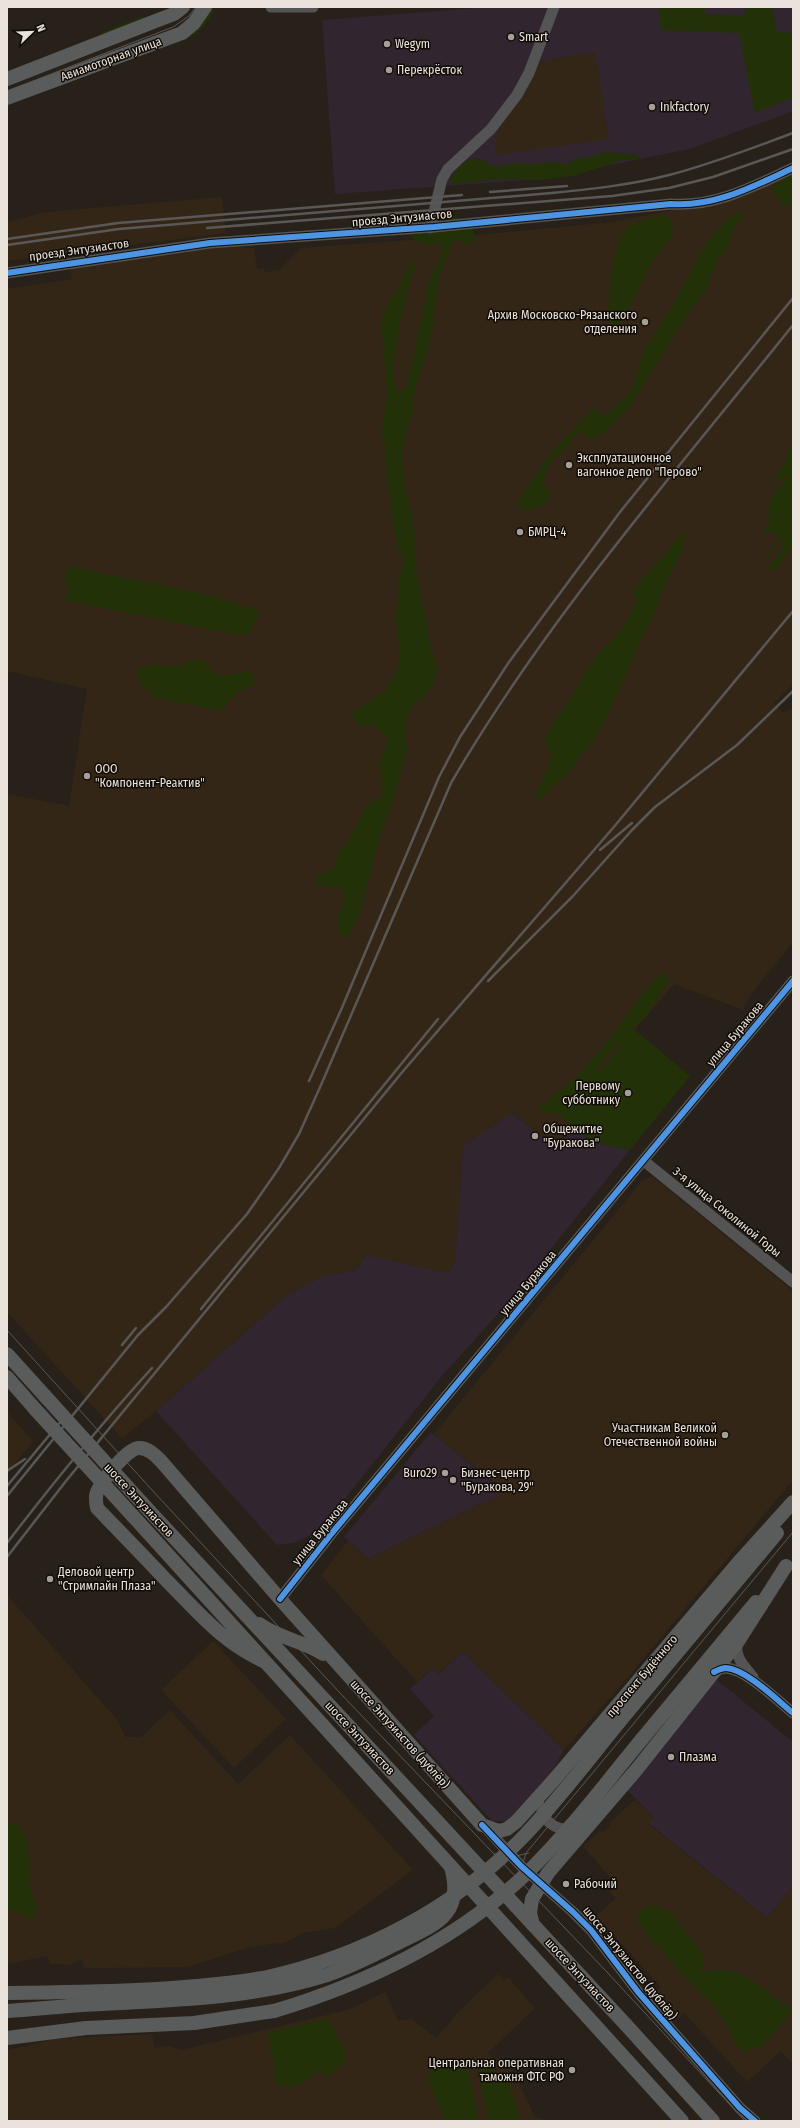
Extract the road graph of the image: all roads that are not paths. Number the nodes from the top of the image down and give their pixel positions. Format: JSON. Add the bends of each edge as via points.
{"nodes":[{"id":1,"x":183,"y":7,"type":"edge"},
{"id":2,"x":205,"y":7,"type":"edge"},
{"id":3,"x":271,"y":7,"type":"edge"},
{"id":4,"x":313,"y":7,"type":"edge"},
{"id":5,"x":554,"y":7,"type":"edge"},
{"id":6,"x":7,"y":79,"type":"edge"},
{"id":7,"x":7,"y":98,"type":"edge"},
{"id":8,"x":793,"y":168,"type":"edge"},
{"id":9,"x":430,"y":228,"type":"junction"},
{"id":10,"x":7,"y":273,"type":"edge"},
{"id":11,"x":793,"y":981,"type":"edge"},
{"id":12,"x":644,"y":1161,"type":"junction"},
{"id":13,"x":793,"y":1282,"type":"edge"},
{"id":14,"x":7,"y":1354,"type":"edge"},
{"id":15,"x":7,"y":1378,"type":"edge"},
{"id":16,"x":793,"y":1502,"type":"edge"},
{"id":17,"x":793,"y":1514,"type":"edge"},
{"id":18,"x":789,"y":1562,"type":"edge"},
{"id":19,"x":280,"y":1600,"type":"junction"},
{"id":20,"x":241,"y":1610,"type":"junction"},
{"id":21,"x":747,"y":1621,"type":"junction"},
{"id":22,"x":737,"y":1643,"type":"junction"},
{"id":23,"x":263,"y":1661,"type":"junction"},
{"id":24,"x":337,"y":1664,"type":"junction"},
{"id":25,"x":714,"y":1672,"type":"junction"},
{"id":26,"x":759,"y":1686,"type":"junction"},
{"id":27,"x":793,"y":1713,"type":"edge"},
{"id":28,"x":545,"y":1789,"type":"junction"},
{"id":29,"x":482,"y":1825,"type":"junction"},
{"id":30,"x":588,"y":1826,"type":"junction"},
{"id":31,"x":451,"y":1867,"type":"junction"},
{"id":32,"x":540,"y":1884,"type":"junction"},
{"id":33,"x":533,"y":1925,"type":"junction"},
{"id":34,"x":7,"y":1988,"type":"edge"},
{"id":35,"x":87,"y":1992,"type":"junction"},
{"id":36,"x":7,"y":1993,"type":"edge"},
{"id":37,"x":31,"y":1993,"type":"junction"},
{"id":38,"x":182,"y":2000,"type":"junction"},
{"id":39,"x":7,"y":2010,"type":"edge"},
{"id":40,"x":7,"y":2038,"type":"edge"},
{"id":41,"x":646,"y":2081,"type":"junction"},
{"id":42,"x":672,"y":2121,"type":"edge"},
{"id":43,"x":682,"y":2121,"type":"edge"},
{"id":44,"x":713,"y":2121,"type":"edge"},
{"id":45,"x":755,"y":2121,"type":"edge"}],
"edges":[{"from":1,"to":6,"type":"main road","name":"Авиамоторная улица","via":[[174,14]]},
{"from":2,"to":7,"type":"main road","name":"Авиамоторная улица","via":[[194,23],[182,32]]},
{"from":3,"to":4,"type":"street"},
{"from":5,"to":9,"type":"street","via":[[529,73],[517,94],[491,130],[448,169],[442,179]]},
{"from":8,"to":9,"type":"street","name":"проезд Энтузиастов","via":[[735,195],[690,205],[671,204]]},
{"from":9,"to":10,"type":"street","name":"проезд Энтузиастов","via":[[210,243]]},
{"from":11,"to":12,"type":"street","name":"улица Буракова"},
{"from":12,"to":13,"type":"street","name":"3-я улица Соколиной Горы"},
{"from":12,"to":19,"type":"street","name":"улица Буракова","via":[[336,1529]]},
{"from":14,"to":20,"type":"main road","name":"шоссе Энтузиастов","bridge":true},
{"from":15,"to":23,"type":"main road","name":"шоссе Энтузиастов","bridge":true},
{"from":16,"to":28,"type":"main road","name":"проспект Будённого","via":[[738,1562]]},
{"from":17,"to":35,"type":"main road","name":"проспект Будённого","bridge":true,"via":[[524,1835],[473,1881],[430,1912],[357,1949],[295,1971],[217,1985]]},
{"from":18,"to":21,"type":"main road"},
{"from":19,"to":23,"type":"main road","via":[[150,1451],[140,1448],[130,1451],[97,1492],[97,1508],[195,1611],[228,1641]]},
{"from":19,"to":24,"type":"main road"},
{"from":20,"to":24,"type":"main road","via":[[264,1627],[312,1647]]},
{"from":20,"to":33,"type":"main road","name":"шоссе Энтузиастов"},
{"from":21,"to":22,"type":"main road"},
{"from":21,"to":40,"type":"main road","bridge":true,"via":[[642,1739],[549,1850],[493,1903],[459,1928],[398,1964],[346,1987],[274,2011],[194,2023],[86,2028]]},
{"from":22,"to":25,"type":"main road"},
{"from":22,"to":26,"type":"street","via":[[736,1650],[741,1662]]},
{"from":23,"to":31,"type":"main road","name":"шоссе Энтузиастов"},
{"from":24,"to":29,"type":"main road","name":"шоссе Энтузиастов (дублёр)"},
{"from":25,"to":26,"type":"street","via":[[727,1668],[734,1670]]},
{"from":25,"to":30,"type":"main road"},
{"from":26,"to":27,"type":"street"},
{"from":28,"to":29,"type":"main road","name":"проспект Будённого","via":[[507,1829],[500,1831]]},
{"from":28,"to":30,"type":"street","via":[[541,1808],[550,1824],[566,1830]]},
{"from":29,"to":32,"type":"street","name":"шоссе Энтузиастов (дублёр)"},
{"from":30,"to":32,"type":"main road"},
{"from":31,"to":38,"type":"main road","via":[[455,1882],[454,1903],[448,1912],[422,1931],[379,1953],[328,1974],[297,1983],[243,1994]]},
{"from":31,"to":41,"type":"main road","name":"шоссе Энтузиастов"},
{"from":32,"to":33,"type":"main road","via":[[532,1899],[530,1913]]},
{"from":32,"to":45,"type":"street","name":"шоссе Энтузиастов (дублёр)","via":[[591,1930],[638,1992],[736,2104]]},
{"from":33,"to":44,"type":"main road","name":"шоссе Энтузиастов"},
{"from":34,"to":37,"type":"main road"},
{"from":35,"to":37,"type":"main road"},
{"from":35,"to":38,"type":"main road"},
{"from":36,"to":37,"type":"main road"},
{"from":38,"to":39,"type":"main road"},
{"from":41,"to":42,"type":"main road"},
{"from":41,"to":43,"type":"main road","name":"шоссе Энтузиастов"}]}
